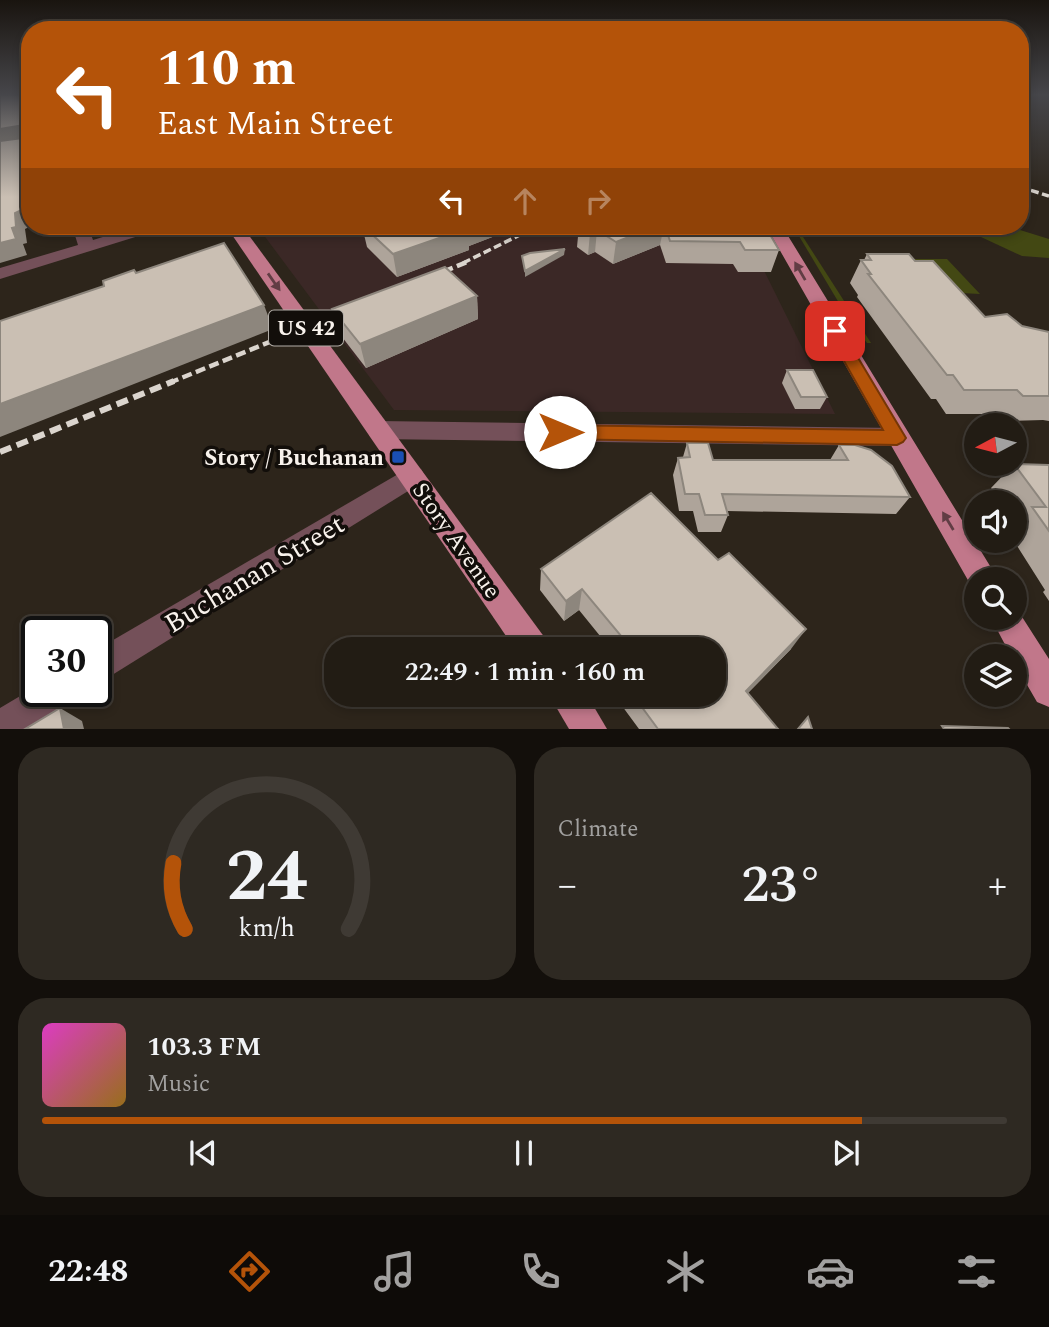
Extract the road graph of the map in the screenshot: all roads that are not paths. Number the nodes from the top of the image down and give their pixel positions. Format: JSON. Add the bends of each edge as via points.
{"nodes":[{"id":1,"x":83,"y":235,"type":"edge"},
{"id":2,"x":126,"y":235,"type":"edge"},
{"id":3,"x":240,"y":235,"type":"edge"},
{"id":4,"x":779,"y":235,"type":"edge"},
{"id":5,"x":87,"y":247,"type":"junction"},
{"id":6,"x":0,"y":274,"type":"edge"},
{"id":7,"x":378,"y":430,"type":"junction"},
{"id":8,"x":897,"y":438,"type":"junction"},
{"id":9,"x":412,"y":476,"type":"junction"},
{"id":10,"x":976,"y":567,"type":"edge"},
{"id":11,"x":1013,"y":630,"type":"edge"},
{"id":12,"x":526,"y":637,"type":"edge"},
{"id":13,"x":112,"y":659,"type":"edge"},
{"id":14,"x":1049,"y":690,"type":"edge"},
{"id":15,"x":34,"y":707,"type":"edge"},
{"id":16,"x":574,"y":707,"type":"edge"},
{"id":17,"x":0,"y":728,"type":"edge"},
{"id":18,"x":590,"y":729,"type":"edge"}],
"edges":[{"from":1,"to":5,"type":"street"},
{"from":2,"to":5,"type":"street"},
{"from":3,"to":7,"type":"main road","name":"Story Avenue","number":"US 42","one_way":true},
{"from":8,"to":4,"type":"main road","one_way":true},
{"from":5,"to":6,"type":"street"},
{"from":7,"to":8,"type":"street"},
{"from":7,"to":9,"type":"main road","name":"Story Avenue","number":"US 42"},
{"from":10,"to":8,"type":"main road","one_way":true},
{"from":9,"to":12,"type":"main road","name":"Story Avenue","number":"US 42"},
{"from":9,"to":13,"type":"street","name":"Buchanan Street"},
{"from":11,"to":14,"type":"main road"},
{"from":15,"to":17,"type":"street"},
{"from":16,"to":18,"type":"main road"}]}
